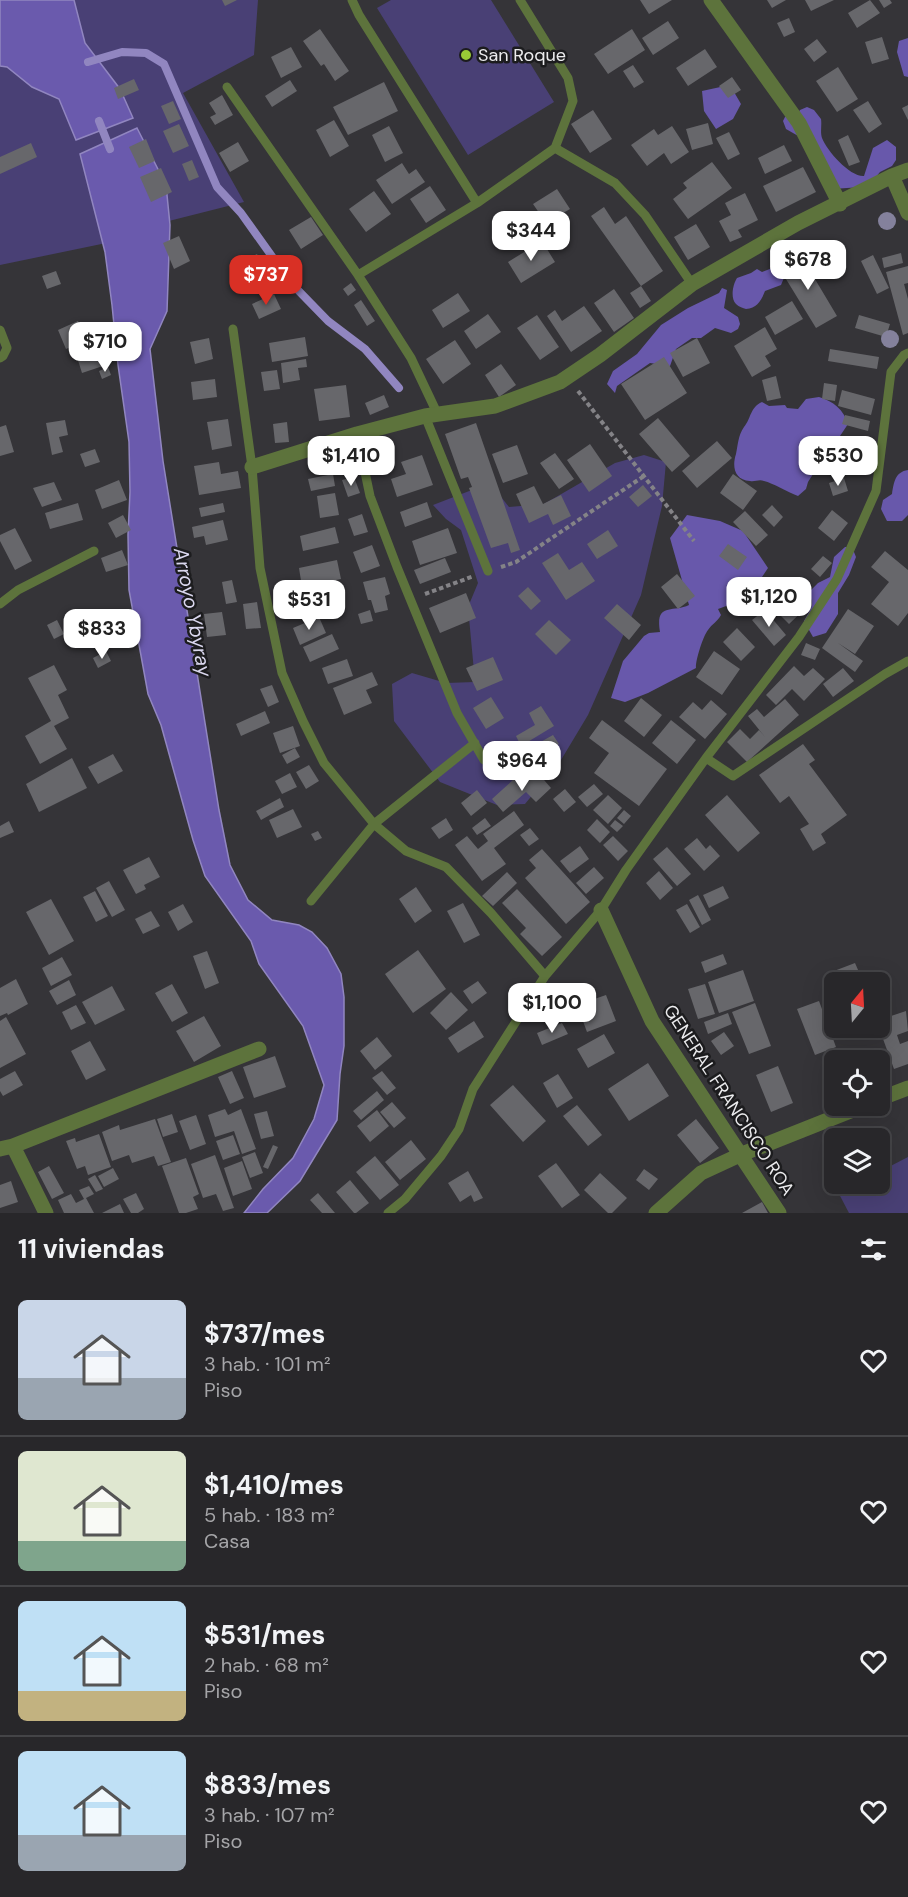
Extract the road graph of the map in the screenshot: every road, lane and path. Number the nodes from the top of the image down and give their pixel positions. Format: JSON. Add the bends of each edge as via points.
{"nodes":[{"id":1,"x":352,"y":0,"type":"edge"},
{"id":2,"x":519,"y":0,"type":"edge"},
{"id":3,"x":711,"y":0,"type":"edge"},
{"id":4,"x":228,"y":87,"type":"dead end"},
{"id":5,"x":555,"y":148,"type":"junction"},
{"id":6,"x":908,"y":170,"type":"edge"},
{"id":7,"x":892,"y":176,"type":"junction"},
{"id":8,"x":477,"y":204,"type":"junction"},
{"id":9,"x":840,"y":204,"type":"junction"},
{"id":10,"x":908,"y":213,"type":"edge"},
{"id":11,"x":358,"y":275,"type":"junction"},
{"id":12,"x":692,"y":284,"type":"junction"},
{"id":13,"x":233,"y":329,"type":"dead end"},
{"id":14,"x":0,"y":330,"type":"edge"},
{"id":15,"x":908,"y":353,"type":"edge"},
{"id":16,"x":0,"y":358,"type":"edge"},
{"id":17,"x":568,"y":378,"type":"junction"},
{"id":18,"x":432,"y":415,"type":"junction"},
{"id":19,"x":357,"y":434,"type":"junction"},
{"id":20,"x":252,"y":467,"type":"junction"},
{"id":21,"x":644,"y":476,"type":"junction"},
{"id":22,"x":694,"y":541,"type":"dead end"},
{"id":23,"x":94,"y":551,"type":"dead end"},
{"id":24,"x":488,"y":571,"type":"junction"},
{"id":25,"x":410,"y":599,"type":"junction"},
{"id":26,"x":0,"y":604,"type":"edge"},
{"id":27,"x":908,"y":661,"type":"edge"},
{"id":28,"x":475,"y":743,"type":"junction"},
{"id":29,"x":706,"y":758,"type":"junction"},
{"id":30,"x":484,"y":760,"type":"dead end"},
{"id":31,"x":374,"y":824,"type":"junction"},
{"id":32,"x":311,"y":901,"type":"dead end"},
{"id":33,"x":601,"y":910,"type":"junction"},
{"id":34,"x":545,"y":976,"type":"junction"},
{"id":35,"x":259,"y":1049,"type":"dead end"},
{"id":36,"x":908,"y":1088,"type":"edge"},
{"id":37,"x":890,"y":1095,"type":"edge"},
{"id":38,"x":838,"y":1116,"type":"edge"},
{"id":39,"x":7,"y":1148,"type":"edge"},
{"id":40,"x":742,"y":1154,"type":"junction"},
{"id":41,"x":46,"y":1213,"type":"edge"},
{"id":42,"x":388,"y":1213,"type":"edge"},
{"id":43,"x":656,"y":1213,"type":"edge"},
{"id":44,"x":779,"y":1213,"type":"edge"}],
"edges":[{"from":1,"to":8,"type":"lane"},
{"from":2,"to":5,"type":"lane","via":[[568,78],[573,101]]},
{"from":3,"to":9,"type":"street","via":[[799,123]]},
{"from":4,"to":11,"type":"lane"},
{"from":5,"to":8,"type":"lane"},
{"from":5,"to":12,"type":"lane","via":[[615,183],[645,215]]},
{"from":6,"to":7,"type":"street"},
{"from":7,"to":9,"type":"street"},
{"from":7,"to":10,"type":"street"},
{"from":8,"to":11,"type":"lane"},
{"from":9,"to":12,"type":"street","via":[[798,223]]},
{"from":11,"to":18,"type":"lane","via":[[411,358]]},
{"from":12,"to":17,"type":"street"},
{"from":13,"to":20,"type":"lane"},
{"from":14,"to":16,"type":"lane","via":[[7,348]]},
{"from":15,"to":29,"type":"lane","via":[[891,372],[876,491],[837,579],[799,637]]},
{"from":17,"to":18,"type":"street","via":[[495,406]]},
{"from":17,"to":21,"type":"path"},
{"from":18,"to":19,"type":"street"},
{"from":18,"to":24,"type":"lane"},
{"from":19,"to":20,"type":"street"},
{"from":19,"to":25,"type":"lane","via":[[370,496]]},
{"from":20,"to":31,"type":"lane","via":[[260,568],[282,673],[324,763]]},
{"from":21,"to":22,"type":"path"},
{"from":21,"to":24,"type":"path","via":[[516,562]]},
{"from":23,"to":26,"type":"lane","via":[[18,590]]},
{"from":24,"to":25,"type":"path"},
{"from":25,"to":28,"type":"lane","via":[[457,713]]},
{"from":27,"to":29,"type":"lane","via":[[733,776]]},
{"from":28,"to":30,"type":"lane"},
{"from":28,"to":31,"type":"lane"},
{"from":29,"to":33,"type":"lane"},
{"from":31,"to":32,"type":"lane"},
{"from":31,"to":34,"type":"lane","via":[[406,851],[446,867]]},
{"from":33,"to":34,"type":"lane"},
{"from":33,"to":40,"type":"street","name":"GENERAL FRANCISCO ROA","via":[[652,1021]]},
{"from":34,"to":42,"type":"lane","via":[[473,1089],[459,1129],[405,1199]]},
{"from":35,"to":39,"type":"street"},
{"from":36,"to":37,"type":"street"},
{"from":38,"to":40,"type":"street"},
{"from":39,"to":41,"type":"street"},
{"from":40,"to":43,"type":"street","via":[[701,1173]]},
{"from":40,"to":44,"type":"street","name":"GENERAL FRANCISCO ROA"}]}
